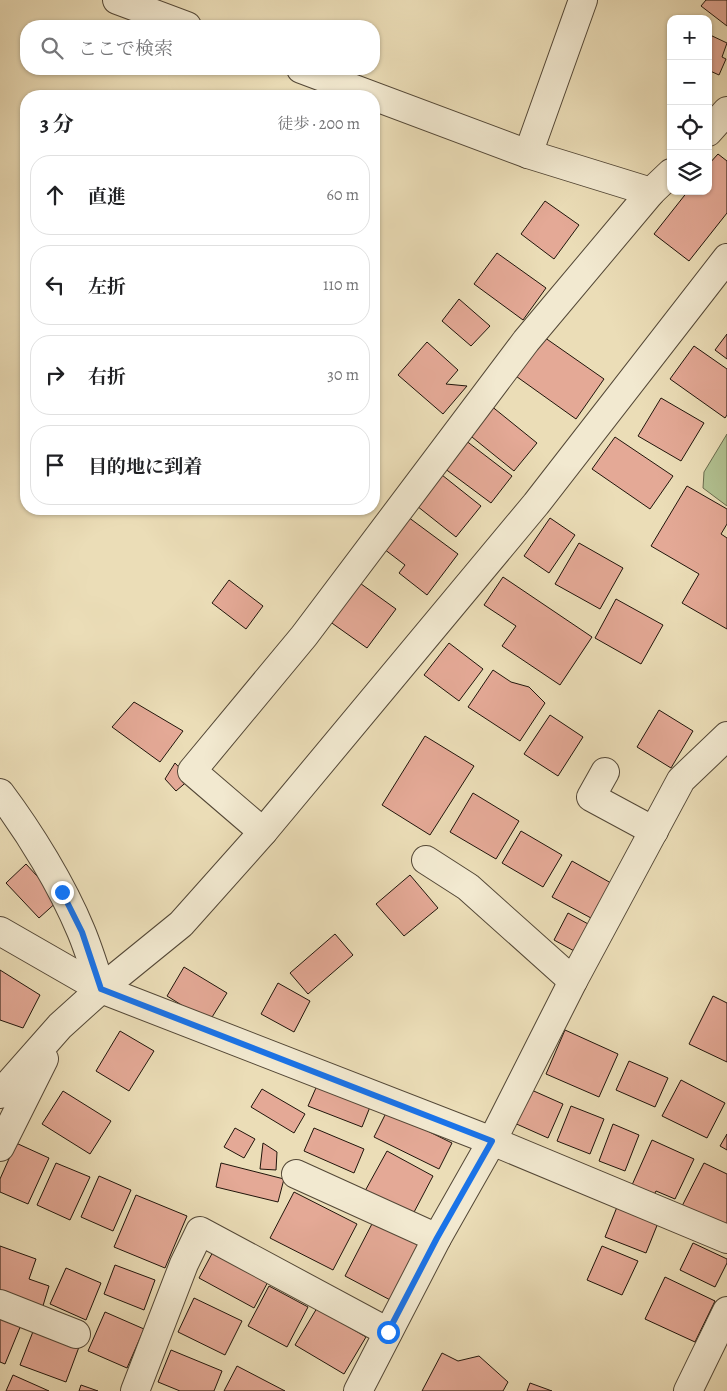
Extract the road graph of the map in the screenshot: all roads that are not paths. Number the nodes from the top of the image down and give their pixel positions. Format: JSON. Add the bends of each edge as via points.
{"nodes":[{"id":1,"x":117,"y":0,"type":"edge"},
{"id":2,"x":583,"y":0,"type":"edge"},
{"id":3,"x":171,"y":20,"type":"edge"},
{"id":4,"x":316,"y":75,"type":"edge"},
{"id":5,"x":356,"y":90,"type":"edge"},
{"id":6,"x":380,"y":99,"type":"edge"},
{"id":7,"x":727,"y":111,"type":"edge"},
{"id":8,"x":712,"y":128,"type":"edge"},
{"id":9,"x":528,"y":154,"type":"junction"},
{"id":10,"x":667,"y":177,"type":"edge"},
{"id":11,"x":651,"y":192,"type":"junction"},
{"id":12,"x":727,"y":258,"type":"edge"},
{"id":13,"x":718,"y":287,"type":"edge"},
{"id":14,"x":727,"y":736,"type":"edge"},
{"id":15,"x":606,"y":772,"type":"dead end"},
{"id":16,"x":0,"y":793,"type":"edge"},
{"id":17,"x":654,"y":831,"type":"junction"},
{"id":18,"x":263,"y":832,"type":"junction"},
{"id":19,"x":426,"y":860,"type":"dead end"},
{"id":20,"x":0,"y":930,"type":"edge"},
{"id":21,"x":573,"y":981,"type":"junction"},
{"id":22,"x":101,"y":989,"type":"junction"},
{"id":23,"x":60,"y":1026,"type":"junction"},
{"id":24,"x":0,"y":1094,"type":"edge"},
{"id":25,"x":492,"y":1141,"type":"junction"},
{"id":26,"x":0,"y":1148,"type":"edge"},
{"id":27,"x":296,"y":1174,"type":"dead end"},
{"id":28,"x":437,"y":1238,"type":"junction"},
{"id":29,"x":727,"y":1240,"type":"edge"},
{"id":30,"x":0,"y":1304,"type":"edge"},
{"id":31,"x":727,"y":1311,"type":"edge"},
{"id":32,"x":388,"y":1332,"type":"junction"},
{"id":33,"x":76,"y":1334,"type":"dead end"},
{"id":34,"x":136,"y":1391,"type":"edge"},
{"id":35,"x":358,"y":1391,"type":"edge"},
{"id":36,"x":688,"y":1391,"type":"edge"}],
"edges":[{"from":1,"to":3,"type":"street"},
{"from":2,"to":9,"type":"street"},
{"from":4,"to":5,"type":"street"},
{"from":6,"to":9,"type":"street"},
{"from":7,"to":8,"type":"street"},
{"from":9,"to":11,"type":"street"},
{"from":10,"to":11,"type":"street"},
{"from":11,"to":18,"type":"street","via":[[526,341],[304,636],[192,771]]},
{"from":12,"to":13,"type":"street"},
{"from":13,"to":18,"type":"street"},
{"from":14,"to":17,"type":"street","via":[[681,780]]},
{"from":15,"to":17,"type":"street","via":[[591,797]]},
{"from":16,"to":22,"type":"street","via":[[62,892],[82,932]]},
{"from":17,"to":21,"type":"street"},
{"from":18,"to":22,"type":"street","via":[[181,924]]},
{"from":19,"to":21,"type":"street","via":[[468,887]]},
{"from":20,"to":22,"type":"street"},
{"from":21,"to":25,"type":"street"},
{"from":22,"to":23,"type":"street"},
{"from":22,"to":25,"type":"street"},
{"from":23,"to":24,"type":"street"},
{"from":23,"to":26,"type":"street"},
{"from":25,"to":28,"type":"street"},
{"from":25,"to":29,"type":"street"},
{"from":27,"to":28,"type":"street"},
{"from":28,"to":32,"type":"street"},
{"from":30,"to":33,"type":"street"},
{"from":31,"to":36,"type":"street"},
{"from":32,"to":34,"type":"street","via":[[200,1230]]},
{"from":32,"to":35,"type":"street"}]}
